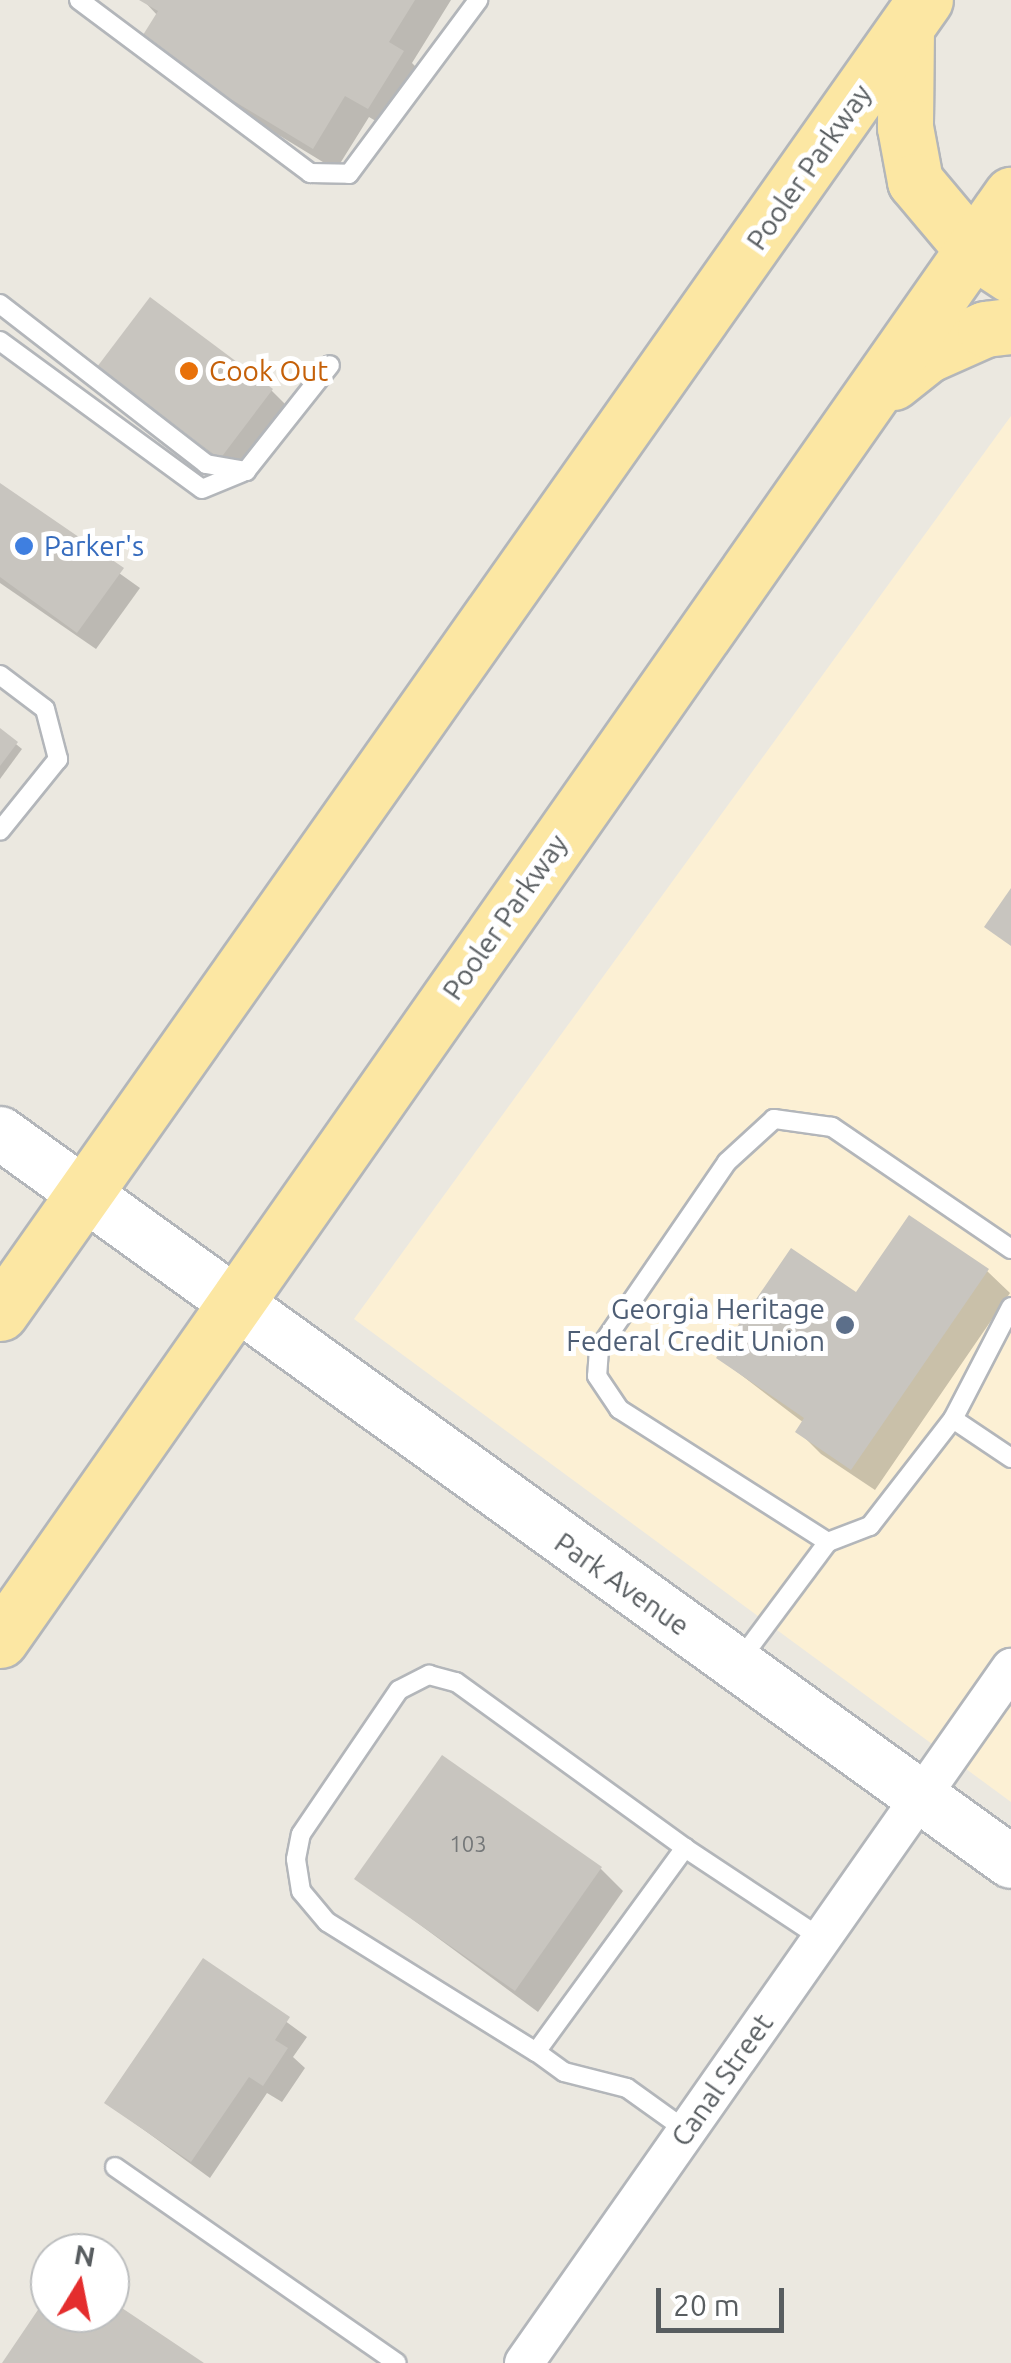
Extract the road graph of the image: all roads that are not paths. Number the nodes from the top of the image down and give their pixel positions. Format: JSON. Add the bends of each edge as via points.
{"nodes":[{"id":1,"x":79,"y":0,"type":"edge"},
{"id":2,"x":478,"y":0,"type":"edge"},
{"id":3,"x":916,"y":14,"type":"edge"},
{"id":4,"x":1011,"y":196,"type":"edge"},
{"id":5,"x":992,"y":262,"type":"edge"},
{"id":6,"x":0,"y":304,"type":"edge"},
{"id":7,"x":1011,"y":326,"type":"edge"},
{"id":8,"x":0,"y":341,"type":"edge"},
{"id":9,"x":330,"y":365,"type":"dead end"},
{"id":10,"x":864,"y":406,"type":"junction"},
{"id":11,"x":246,"y":472,"type":"junction"},
{"id":12,"x":0,"y":675,"type":"edge"},
{"id":13,"x":0,"y":831,"type":"edge"},
{"id":14,"x":0,"y":1133,"type":"edge"},
{"id":15,"x":83,"y":1193,"type":"junction"},
{"id":16,"x":1011,"y":1249,"type":"edge"},
{"id":17,"x":232,"y":1306,"type":"junction"},
{"id":18,"x":1011,"y":1307,"type":"edge"},
{"id":19,"x":0,"y":1313,"type":"edge"},
{"id":20,"x":953,"y":1419,"type":"junction"},
{"id":21,"x":1011,"y":1458,"type":"edge"},
{"id":22,"x":828,"y":1542,"type":"junction"},
{"id":23,"x":0,"y":1640,"type":"edge"},
{"id":24,"x":736,"y":1665,"type":"junction"},
{"id":25,"x":1011,"y":1668,"type":"edge"},
{"id":26,"x":921,"y":1796,"type":"junction"},
{"id":27,"x":685,"y":1848,"type":"junction"},
{"id":28,"x":1011,"y":1862,"type":"edge"},
{"id":29,"x":821,"y":1938,"type":"junction"},
{"id":30,"x":536,"y":2052,"type":"junction"},
{"id":31,"x":686,"y":2131,"type":"junction"},
{"id":32,"x":115,"y":2167,"type":"dead end"},
{"id":33,"x":397,"y":2363,"type":"edge"},
{"id":34,"x":524,"y":2363,"type":"edge"}],
"edges":[{"from":1,"to":2,"type":"lane","via":[[310,173],[330,174],[349,174]]},
{"from":3,"to":5,"type":"main road","via":[[905,127],[915,182]]},
{"from":3,"to":15,"type":"main road","name":"Pooler Parkway"},
{"from":4,"to":5,"type":"main road","name":"Pooler Parkway"},
{"from":5,"to":10,"type":"main road","name":"Pooler Parkway"},
{"from":6,"to":11,"type":"lane","via":[[206,464]]},
{"from":7,"to":10,"type":"main road","via":[[985,329],[927,355]]},
{"from":8,"to":11,"type":"lane","via":[[202,489]]},
{"from":9,"to":11,"type":"lane"},
{"from":10,"to":17,"type":"main road","name":"Pooler Parkway"},
{"from":12,"to":13,"type":"lane","via":[[45,709],[58,758]]},
{"from":14,"to":15,"type":"street","name":"Park Avenue"},
{"from":15,"to":17,"type":"street","name":"Park Avenue"},
{"from":15,"to":19,"type":"main road","name":"Pooler Parkway"},
{"from":16,"to":22,"type":"lane","via":[[832,1127],[774,1119],[726,1162],[600,1349],[597,1376],[619,1408]]},
{"from":17,"to":23,"type":"main road","name":"Pooler Parkway"},
{"from":17,"to":24,"type":"street","name":"Park Avenue"},
{"from":18,"to":20,"type":"lane"},
{"from":20,"to":21,"type":"lane"},
{"from":20,"to":22,"type":"lane","via":[[870,1526]]},
{"from":22,"to":24,"type":"lane"},
{"from":24,"to":26,"type":"street","name":"Park Avenue"},
{"from":25,"to":26,"type":"street","name":"Canal Street"},
{"from":26,"to":28,"type":"street","name":"Park Avenue"},
{"from":26,"to":29,"type":"street","name":"Canal Street"},
{"from":27,"to":29,"type":"lane"},
{"from":27,"to":30,"type":"lane"},
{"from":27,"to":30,"type":"lane","via":[[456,1682],[429,1675],[399,1690],[301,1834],[301,1891],[327,1922]]},
{"from":29,"to":31,"type":"street","name":"Canal Street"},
{"from":30,"to":31,"type":"lane","via":[[564,2072],[627,2088]]},
{"from":31,"to":34,"type":"street","name":"Canal Street"},
{"from":32,"to":33,"type":"lane"}]}
